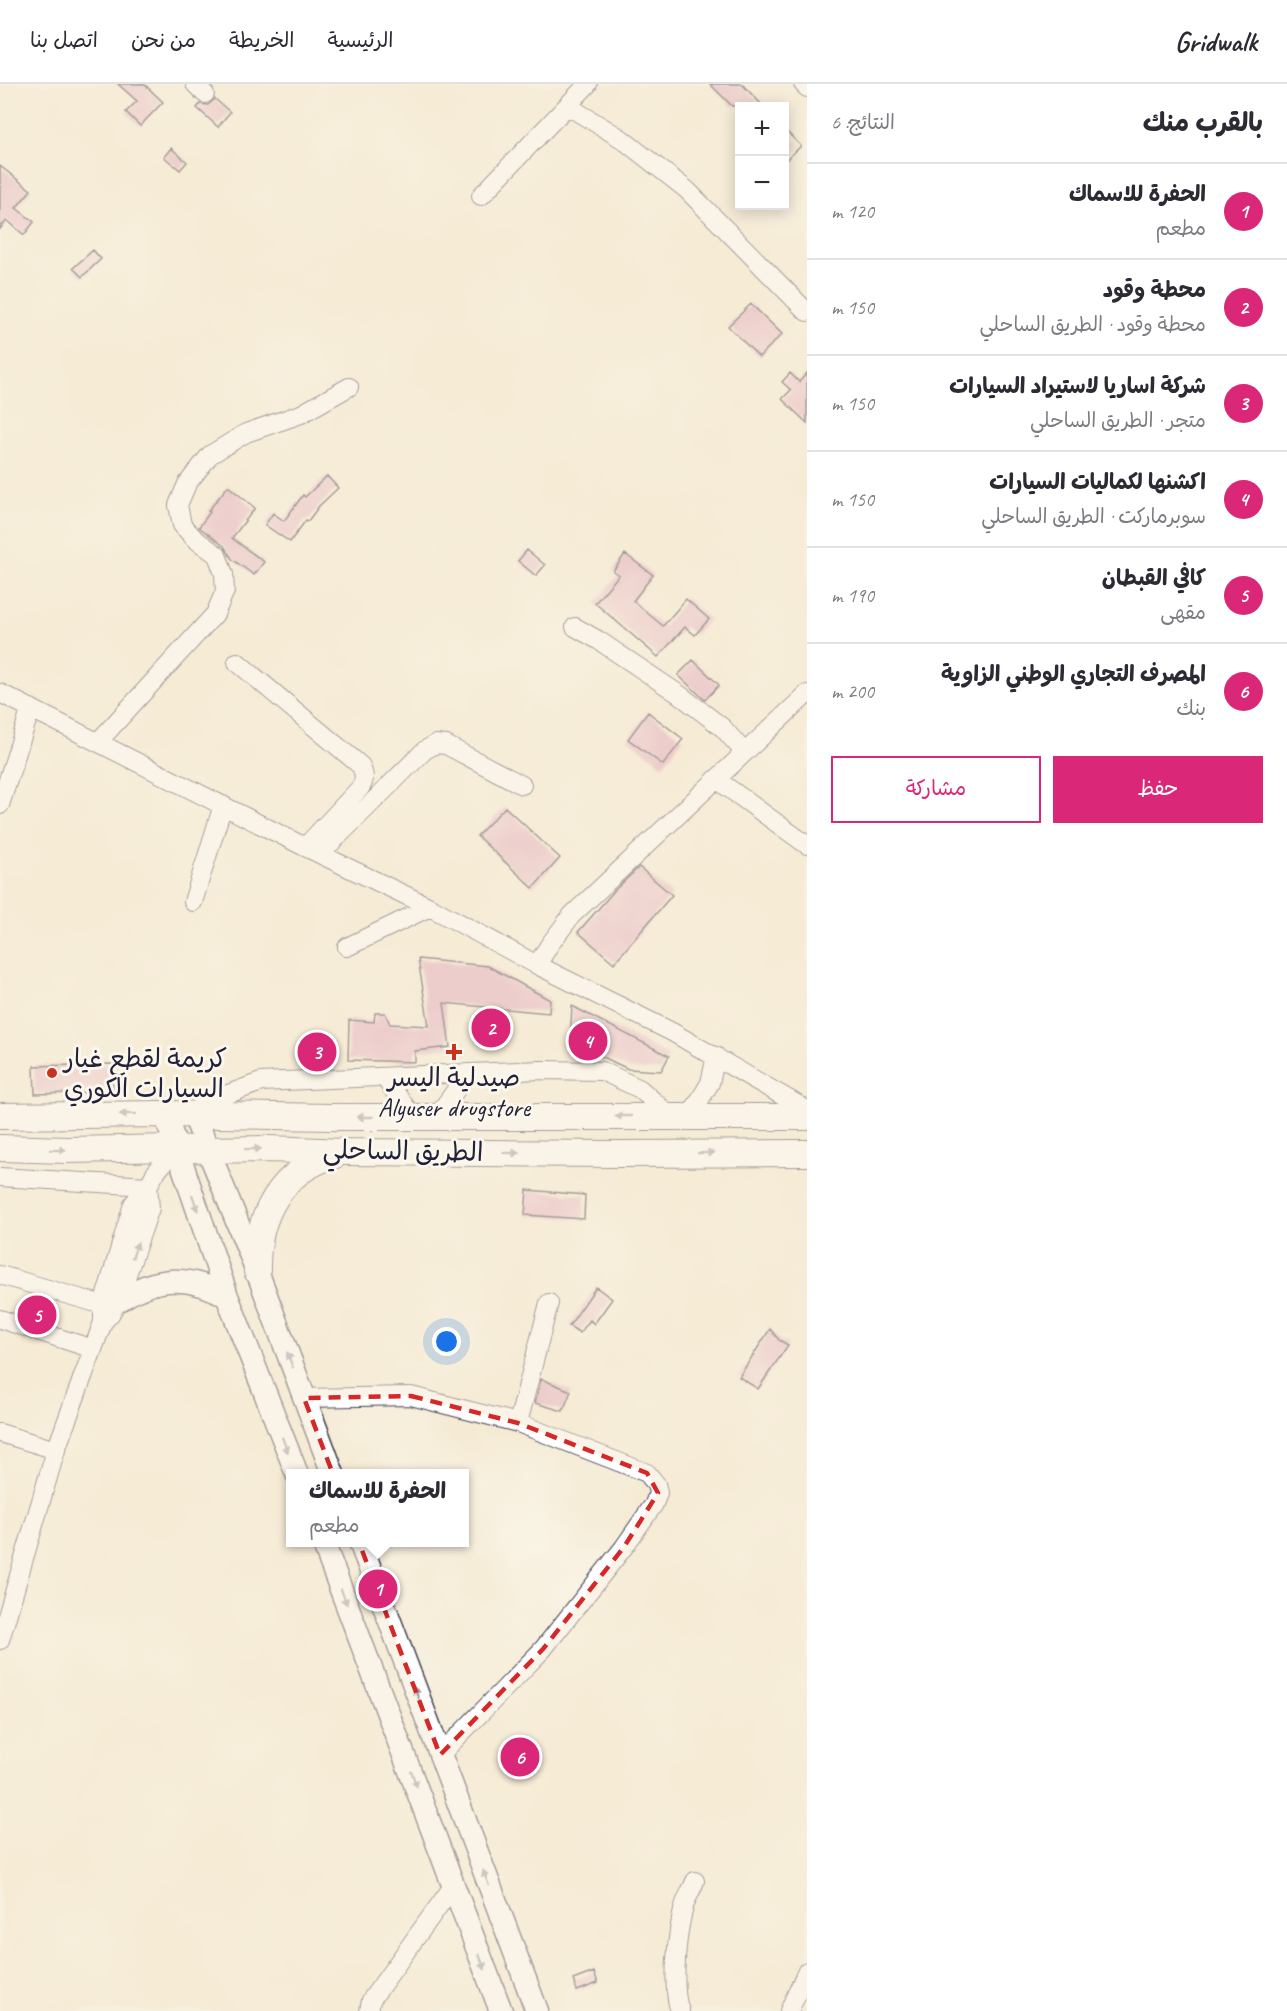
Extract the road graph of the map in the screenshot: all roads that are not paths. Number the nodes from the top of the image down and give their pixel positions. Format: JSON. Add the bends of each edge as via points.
{"nodes":[{"id":1,"x":588,"y":84,"type":"edge"},
{"id":2,"x":803,"y":84,"type":"edge"},
{"id":3,"x":807,"y":88,"type":"edge"},
{"id":4,"x":565,"y":108,"type":"junction"},
{"id":5,"x":481,"y":196,"type":"dead end"},
{"id":6,"x":807,"y":312,"type":"edge"},
{"id":7,"x":349,"y":387,"type":"dead end"},
{"id":8,"x":575,"y":627,"type":"dead end"},
{"id":9,"x":237,"y":662,"type":"dead end"},
{"id":10,"x":0,"y":693,"type":"edge"},
{"id":11,"x":807,"y":694,"type":"edge"},
{"id":12,"x":31,"y":708,"type":"junction"},
{"id":13,"x":98,"y":742,"type":"junction"},
{"id":14,"x":744,"y":752,"type":"junction"},
{"id":15,"x":716,"y":779,"type":"junction"},
{"id":16,"x":522,"y":785,"type":"dead end"},
{"id":17,"x":0,"y":805,"type":"edge"},
{"id":18,"x":223,"y":805,"type":"junction"},
{"id":19,"x":807,"y":845,"type":"edge"},
{"id":20,"x":312,"y":850,"type":"junction"},
{"id":21,"x":193,"y":902,"type":"dead end"},
{"id":22,"x":430,"y":907,"type":"junction"},
{"id":23,"x":347,"y":947,"type":"dead end"},
{"id":24,"x":537,"y":965,"type":"junction"},
{"id":25,"x":716,"y":1056,"type":"junction"},
{"id":26,"x":468,"y":1073,"type":"junction"},
{"id":27,"x":384,"y":1077,"type":"junction"},
{"id":28,"x":807,"y":1110,"type":"edge"},
{"id":29,"x":165,"y":1114,"type":"junction"},
{"id":30,"x":194,"y":1115,"type":"junction"},
{"id":31,"x":0,"y":1116,"type":"edge"},
{"id":32,"x":425,"y":1116,"type":"junction"},
{"id":33,"x":680,"y":1116,"type":"junction"},
{"id":34,"x":807,"y":1116,"type":"edge"},
{"id":35,"x":0,"y":1148,"type":"edge"},
{"id":36,"x":176,"y":1148,"type":"junction"},
{"id":37,"x":208,"y":1150,"type":"junction"},
{"id":38,"x":346,"y":1152,"type":"junction"},
{"id":39,"x":807,"y":1153,"type":"edge"},
{"id":40,"x":0,"y":1177,"type":"edge"},
{"id":41,"x":148,"y":1186,"type":"junction"},
{"id":42,"x":257,"y":1271,"type":"junction"},
{"id":43,"x":0,"y":1275,"type":"edge"},
{"id":44,"x":227,"y":1296,"type":"junction"},
{"id":45,"x":549,"y":1304,"type":"dead end"},
{"id":46,"x":108,"y":1309,"type":"junction"},
{"id":47,"x":0,"y":1319,"type":"edge"},
{"id":48,"x":93,"y":1349,"type":"junction"},
{"id":49,"x":304,"y":1398,"type":"junction"},
{"id":50,"x":518,"y":1423,"type":"junction"},
{"id":51,"x":0,"y":1433,"type":"edge"},
{"id":52,"x":56,"y":1450,"type":"junction"},
{"id":53,"x":295,"y":1469,"type":"edge"},
{"id":54,"x":331,"y":1469,"type":"edge"},
{"id":55,"x":325,"y":1547,"type":"edge"},
{"id":56,"x":362,"y":1547,"type":"edge"},
{"id":57,"x":6,"y":1594,"type":"edge"},
{"id":58,"x":0,"y":1640,"type":"edge"},
{"id":59,"x":440,"y":1755,"type":"junction"},
{"id":60,"x":695,"y":1881,"type":"dead end"},
{"id":61,"x":453,"y":1886,"type":"junction"},
{"id":62,"x":807,"y":1971,"type":"edge"},
{"id":63,"x":369,"y":2011,"type":"edge"},
{"id":64,"x":501,"y":2011,"type":"edge"},
{"id":65,"x":537,"y":2011,"type":"edge"},
{"id":66,"x":680,"y":2011,"type":"edge"},
{"id":67,"x":789,"y":2011,"type":"edge"}],
"edges":[{"from":1,"to":4,"type":"street"},
{"from":2,"to":3,"type":"street"},
{"from":4,"to":5,"type":"street"},
{"from":4,"to":6,"type":"street","via":[[622,139],[678,182]]},
{"from":7,"to":13,"type":"street","via":[[301,414],[246,434],[210,455],[187,484],[178,505],[182,525],[217,555],[225,591],[215,614]]},
{"from":8,"to":14,"type":"street","via":[[680,695],[723,728]]},
{"from":9,"to":20,"type":"street","via":[[361,766],[364,773],[363,784]]},
{"from":10,"to":12,"type":"street"},
{"from":11,"to":14,"type":"street"},
{"from":12,"to":13,"type":"street"},
{"from":12,"to":17,"type":"street"},
{"from":13,"to":18,"type":"street"},
{"from":14,"to":15,"type":"street"},
{"from":15,"to":19,"type":"street"},
{"from":15,"to":24,"type":"street","via":[[572,915]]},
{"from":16,"to":20,"type":"street","via":[[447,745],[436,744],[424,750]]},
{"from":18,"to":20,"type":"street"},
{"from":18,"to":21,"type":"street"},
{"from":20,"to":22,"type":"street"},
{"from":22,"to":23,"type":"street"},
{"from":22,"to":24,"type":"street"},
{"from":24,"to":25,"type":"street"},
{"from":25,"to":28,"type":"street"},
{"from":25,"to":33,"type":"street","via":[[710,1083]]},
{"from":26,"to":27,"type":"street"},
{"from":26,"to":32,"type":"street"},
{"from":26,"to":33,"type":"street","via":[[602,1071],[640,1089]]},
{"from":27,"to":30,"type":"street","via":[[261,1082],[208,1101]]},
{"from":27,"to":32,"type":"street"},
{"from":29,"to":30,"type":"highway","name":"الطريق الساحلي"},
{"from":29,"to":31,"type":"highway","name":"الطريق الساحلي","one_way":true},
{"from":29,"to":36,"type":"main road"},
{"from":32,"to":30,"type":"highway","name":"الطريق الساحلي","one_way":true},
{"from":30,"to":37,"type":"main road"},
{"from":33,"to":32,"type":"highway","name":"الطريق الساحلي","one_way":true},
{"from":33,"to":34,"type":"highway","name":"الطريق الساحلي"},
{"from":35,"to":36,"type":"highway","name":"الطريق الساحلي","one_way":true},
{"from":36,"to":37,"type":"highway","name":"الطريق الساحلي"},
{"from":36,"to":41,"type":"street"},
{"from":36,"to":44,"type":"main road","one_way":true},
{"from":37,"to":38,"type":"highway","name":"الطريق الساحلي","one_way":true},
{"from":37,"to":42,"type":"main road"},
{"from":38,"to":39,"type":"highway","name":"الطريق الساحلي","one_way":true},
{"from":38,"to":42,"type":"highway","via":[[308,1166],[278,1193],[260,1230]]},
{"from":40,"to":41,"type":"street"},
{"from":41,"to":46,"type":"street","via":[[150,1208]]},
{"from":49,"to":42,"type":"main road","one_way":true},
{"from":43,"to":46,"type":"street"},
{"from":44,"to":46,"type":"main road","via":[[197,1282],[172,1280],[147,1285]]},
{"from":44,"to":53,"type":"main road","one_way":true},
{"from":45,"to":50,"type":"street"},
{"from":46,"to":48,"type":"street"},
{"from":47,"to":48,"type":"street"},
{"from":48,"to":52,"type":"street"},
{"from":49,"to":50,"type":"street","via":[[411,1395]]},
{"from":49,"to":54,"type":"main road"},
{"from":50,"to":59,"type":"street","via":[[647,1473],[658,1493],[624,1547],[543,1649]]},
{"from":51,"to":52,"type":"street"},
{"from":52,"to":57,"type":"street"},
{"from":55,"to":61,"type":"main road","one_way":true},
{"from":59,"to":56,"type":"main road","one_way":true},
{"from":57,"to":58,"type":"street"},
{"from":65,"to":59,"type":"main road","one_way":true},
{"from":60,"to":66,"type":"street","via":[[684,1906],[674,1985]]},
{"from":61,"to":63,"type":"street","via":[[371,2000]]},
{"from":61,"to":64,"type":"main road","one_way":true},
{"from":62,"to":67,"type":"street"}]}
